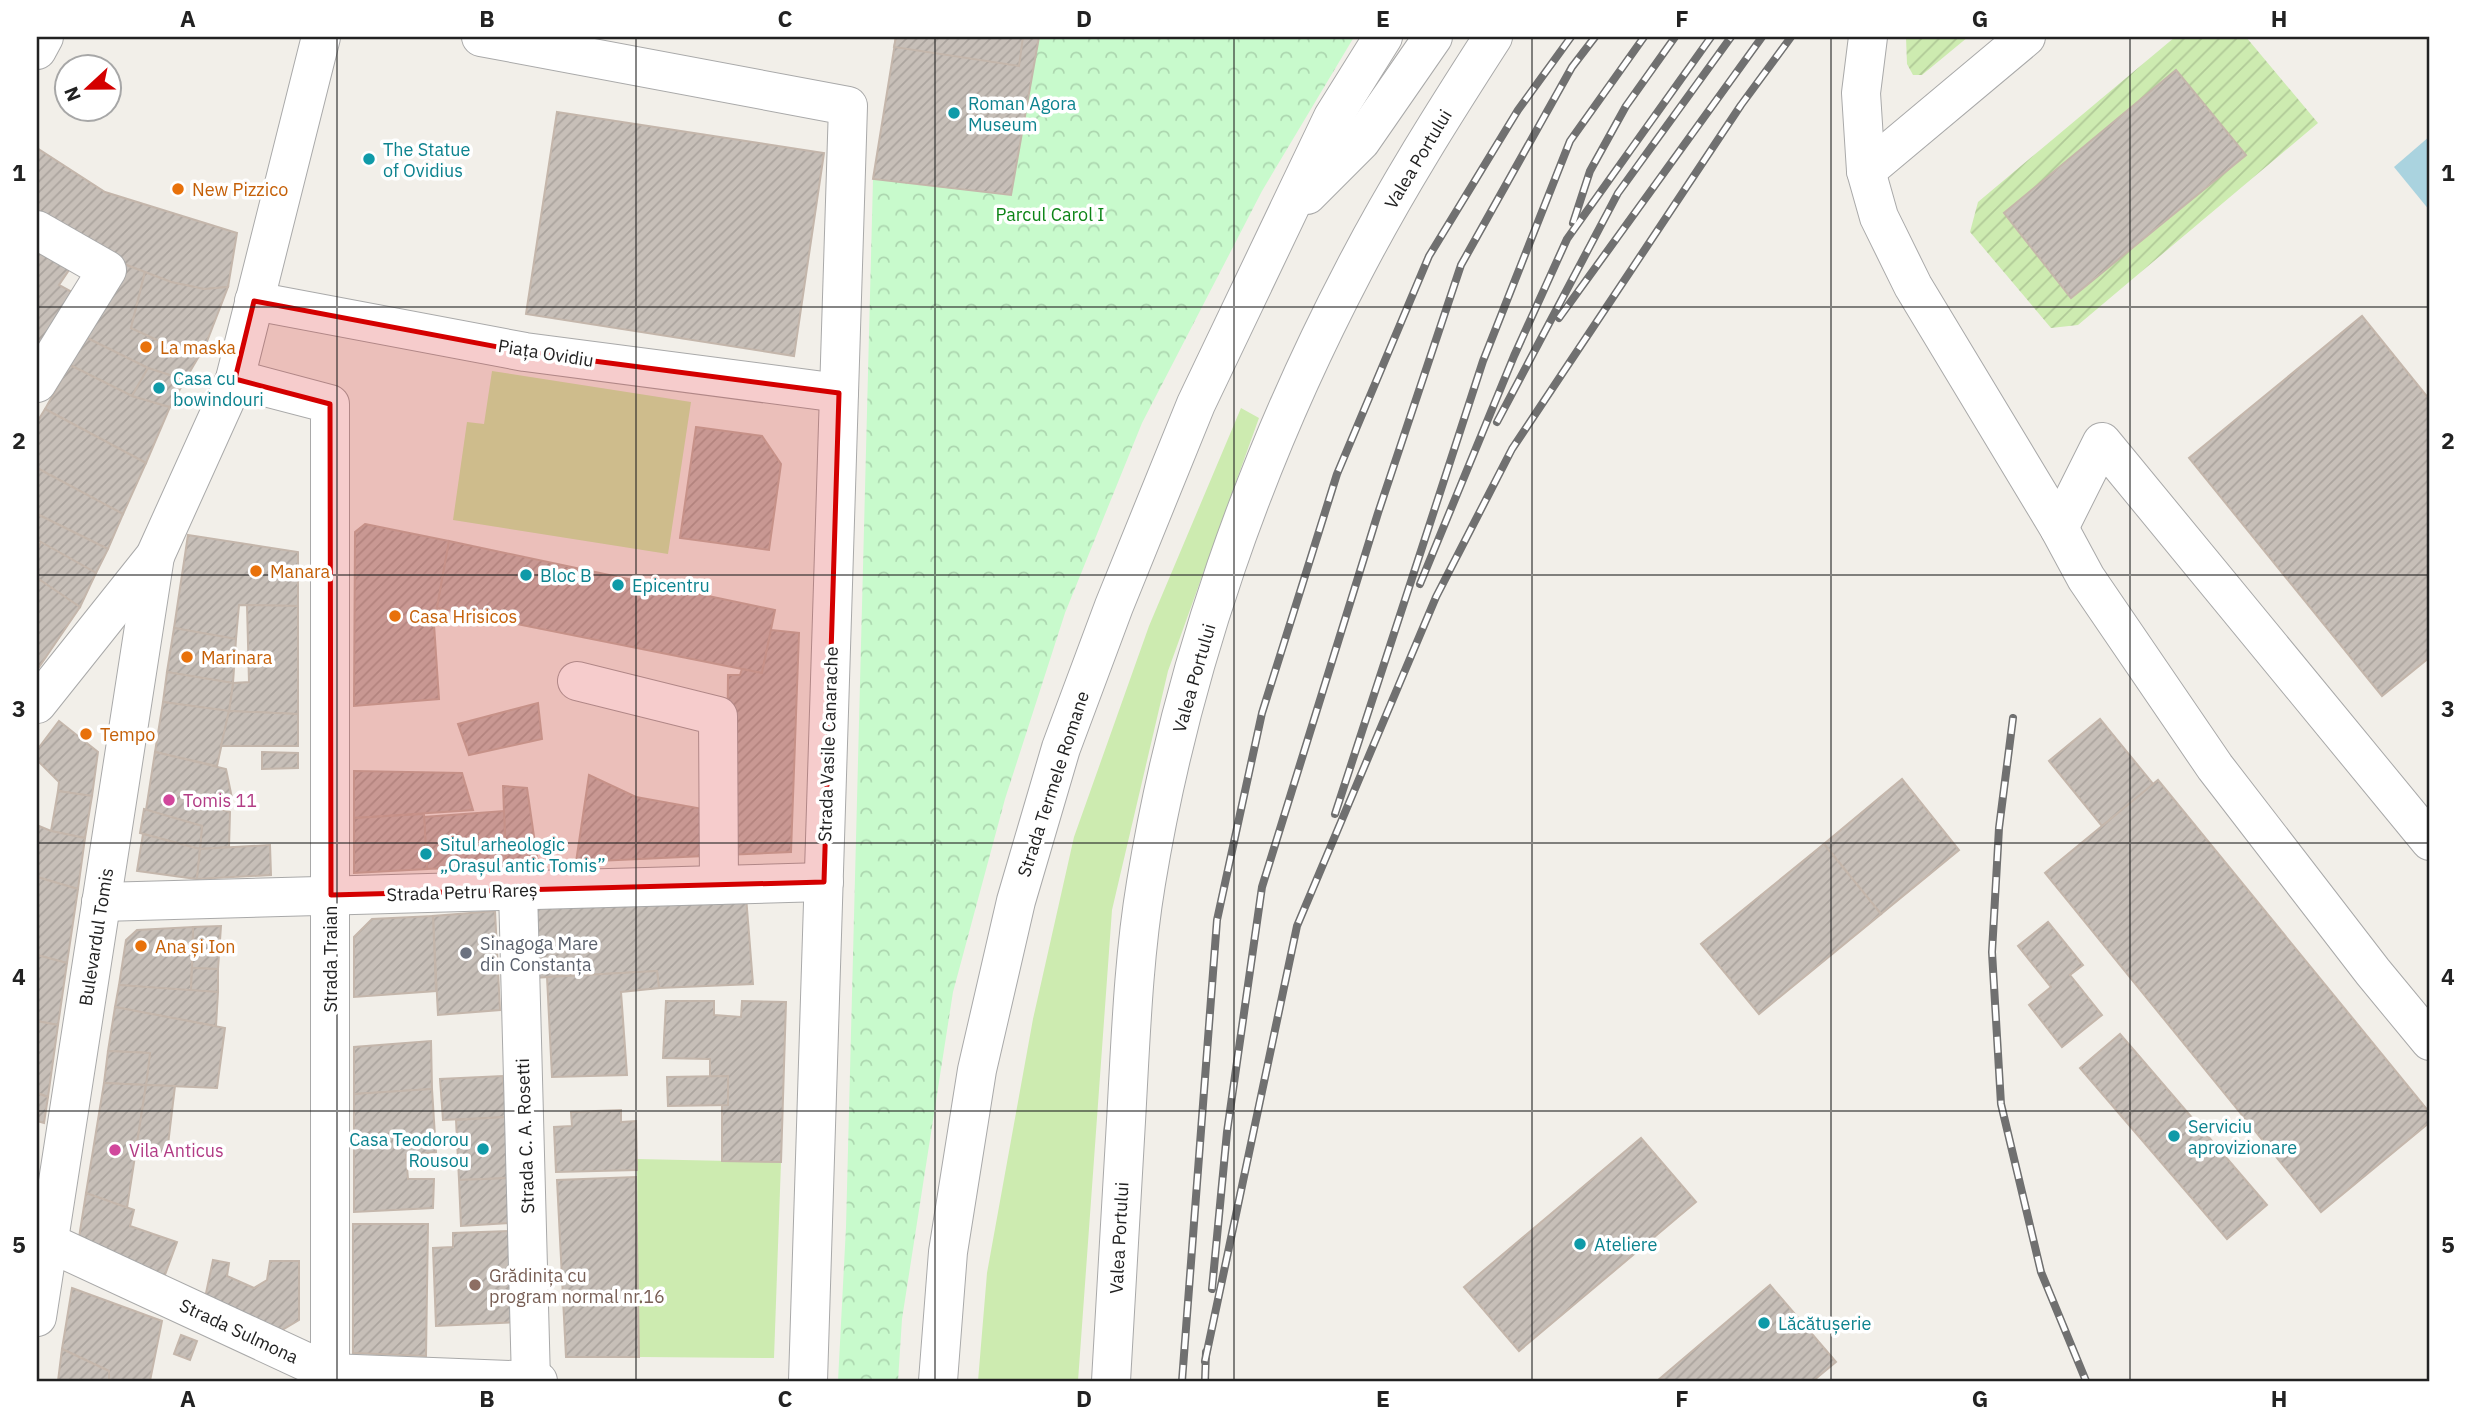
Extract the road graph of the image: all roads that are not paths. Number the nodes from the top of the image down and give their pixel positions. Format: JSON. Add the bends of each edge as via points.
{"nodes":[{"id":1,"x":44,"y":37,"type":"edge"},
{"id":2,"x":321,"y":37,"type":"edge"},
{"id":3,"x":481,"y":37,"type":"edge"},
{"id":4,"x":1383,"y":37,"type":"edge"},
{"id":5,"x":1433,"y":37,"type":"edge"},
{"id":6,"x":1493,"y":37,"type":"edge"},
{"id":7,"x":1868,"y":37,"type":"edge"},
{"id":8,"x":2026,"y":37,"type":"edge"},
{"id":9,"x":37,"y":50,"type":"edge"},
{"id":10,"x":1866,"y":172,"type":"junction"},
{"id":11,"x":1283,"y":219,"type":"junction"},
{"id":12,"x":37,"y":230,"type":"edge"},
{"id":13,"x":254,"y":301,"type":"junction"},
{"id":14,"x":235,"y":379,"type":"junction"},
{"id":15,"x":37,"y":383,"type":"edge"},
{"id":16,"x":839,"y":393,"type":"junction"},
{"id":17,"x":2059,"y":528,"type":"junction"},
{"id":18,"x":155,"y":556,"type":"junction"},
{"id":19,"x":577,"y":681,"type":"dead end"},
{"id":20,"x":37,"y":704,"type":"edge"},
{"id":21,"x":2430,"y":841,"type":"edge"},
{"id":22,"x":824,"y":882,"type":"junction"},
{"id":23,"x":719,"y":885,"type":"junction"},
{"id":24,"x":518,"y":890,"type":"junction"},
{"id":25,"x":331,"y":895,"type":"junction"},
{"id":26,"x":101,"y":902,"type":"junction"},
{"id":27,"x":2430,"y":1041,"type":"edge"},
{"id":28,"x":42,"y":1240,"type":"edge"},
{"id":29,"x":37,"y":1318,"type":"edge"},
{"id":30,"x":284,"y":1367,"type":"edge"},
{"id":31,"x":330,"y":1377,"type":"edge"},
{"id":32,"x":531,"y":1381,"type":"edge"},
{"id":33,"x":538,"y":1381,"type":"edge"},
{"id":34,"x":808,"y":1381,"type":"edge"},
{"id":35,"x":938,"y":1381,"type":"edge"},
{"id":36,"x":1111,"y":1381,"type":"edge"}],
"edges":[{"from":1,"to":9,"type":"street"},
{"from":2,"to":13,"type":"street"},
{"from":3,"to":16,"type":"street","name":"Strada Vasile Canarache","via":[[848,106]]},
{"from":4,"to":11,"type":"street","name":"Strada Termele Romane","via":[[1333,117]]},
{"from":5,"to":11,"type":"street","name":"Strada Termele Romane","via":[[1361,141]]},
{"from":6,"to":36,"type":"street","name":"Valea Portului","via":[[1422,148],[1348,283],[1277,431],[1238,531],[1203,641],[1170,761],[1146,884],[1133,992]]},
{"from":7,"to":10,"type":"street","via":[[1861,93]]},
{"from":8,"to":10,"type":"street"},
{"from":10,"to":17,"type":"street","via":[[1879,216],[1913,286]]},
{"from":11,"to":35,"type":"street","name":"Strada Termele Romane","via":[[1195,404],[1061,748],[1016,901],[977,1070],[948,1252]]},
{"from":12,"to":15,"type":"street","via":[[107,270]]},
{"from":13,"to":14,"type":"street"},
{"from":13,"to":16,"type":"street","name":"Piața Ovidiu","via":[[525,352]]},
{"from":14,"to":18,"type":"street"},
{"from":14,"to":25,"type":"street","name":"Strada Traian","via":[[331,404]]},
{"from":16,"to":22,"type":"street","name":"Strada Vasile Canarache"},
{"from":17,"to":21,"type":"street","via":[[2102,442]]},
{"from":17,"to":27,"type":"street","via":[[2086,578],[2215,767]]},
{"from":18,"to":20,"type":"street"},
{"from":18,"to":26,"type":"street","name":"Bulevardul Tomis"},
{"from":19,"to":23,"type":"street","via":[[718,716]]},
{"from":22,"to":23,"type":"street","name":"Strada Petru Rareș"},
{"from":22,"to":34,"type":"street","name":"Strada Vasile Canarache"},
{"from":23,"to":24,"type":"street","name":"Strada Petru Rareș"},
{"from":24,"to":25,"type":"street","name":"Strada Petru Rareș"},
{"from":24,"to":32,"type":"street","name":"Strada C. A. Rosetti"},
{"from":25,"to":26,"type":"street","name":"Strada Petru Rareș"},
{"from":25,"to":31,"type":"street","name":"Strada Traian"},
{"from":26,"to":28,"type":"street","name":"Bulevardul Tomis"},
{"from":28,"to":29,"type":"street","name":"Bulevardul Tomis"},
{"from":28,"to":30,"type":"street","name":"Strada Sulmona"},
{"from":30,"to":31,"type":"street","name":"Strada Sulmona"},
{"from":31,"to":32,"type":"street","name":"Strada Sulmona"},
{"from":32,"to":33,"type":"street","name":"Strada Sulmona"}]}
